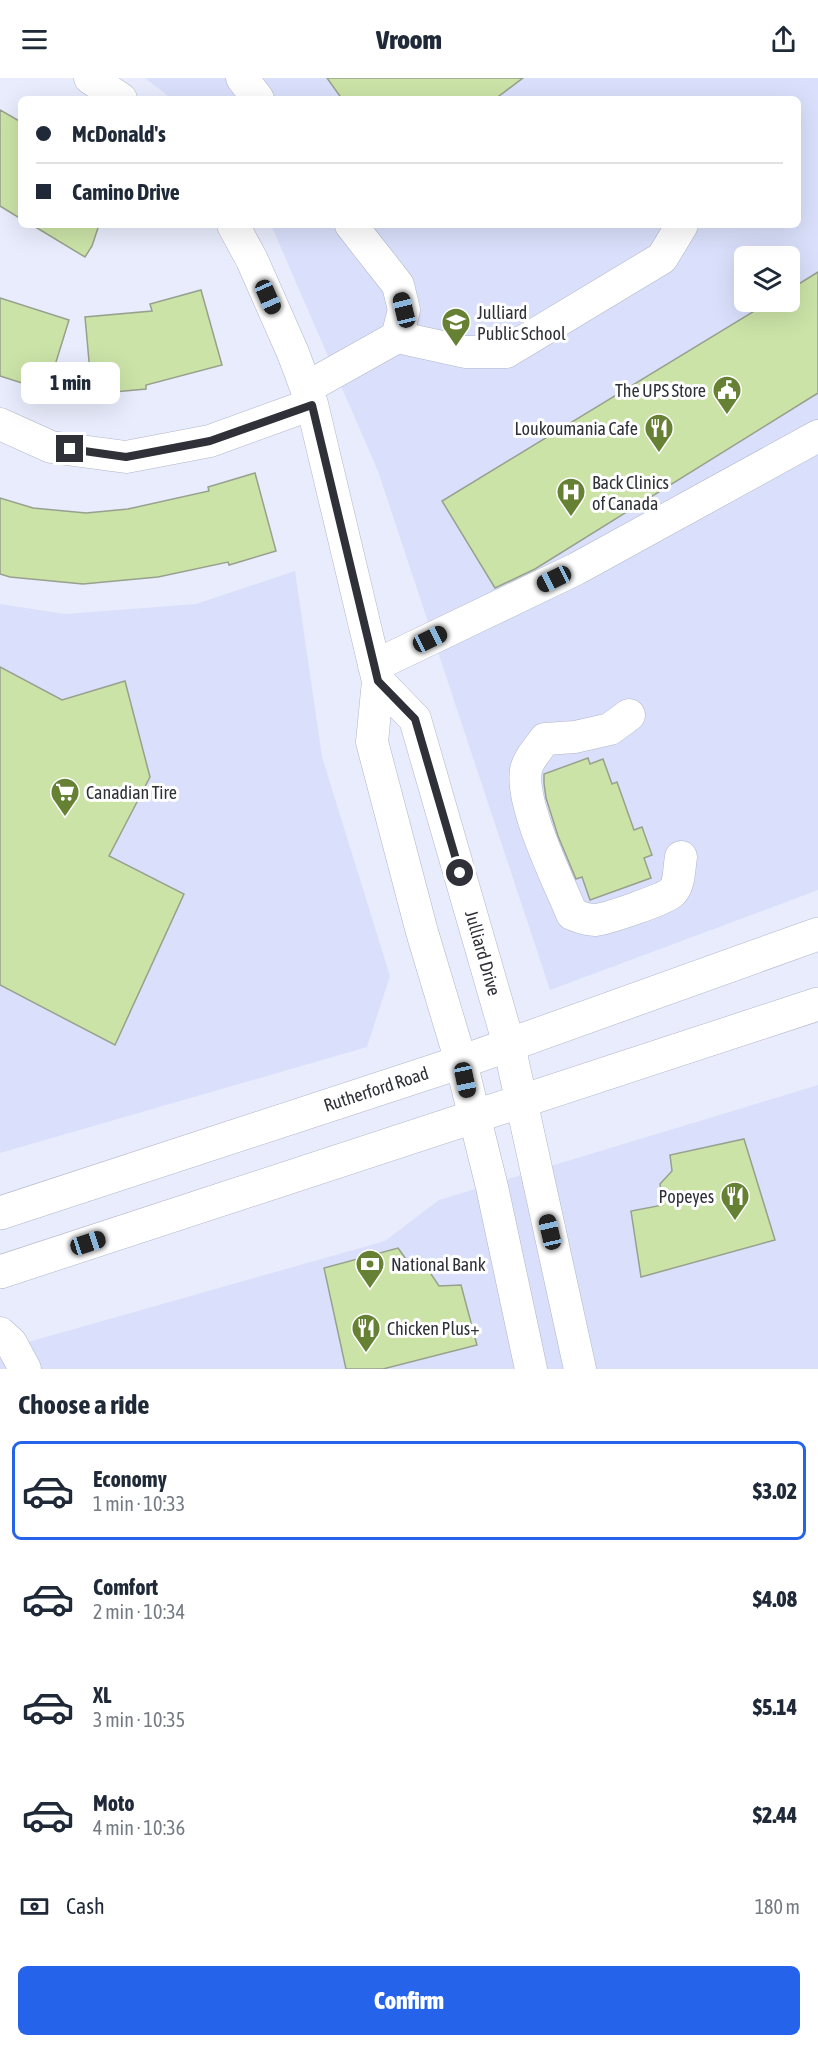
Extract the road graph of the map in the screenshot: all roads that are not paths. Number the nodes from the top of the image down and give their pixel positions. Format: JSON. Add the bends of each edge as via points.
{"nodes":[{"id":1,"x":90,"y":78,"type":"edge"},
{"id":2,"x":242,"y":78,"type":"edge"},
{"id":3,"x":117,"y":96,"type":"edge"},
{"id":4,"x":256,"y":96,"type":"edge"},
{"id":5,"x":235,"y":228,"type":"edge"},
{"id":6,"x":353,"y":228,"type":"edge"},
{"id":7,"x":680,"y":228,"type":"edge"},
{"id":8,"x":397,"y":337,"type":"junction"},
{"id":9,"x":309,"y":396,"type":"junction"},
{"id":10,"x":0,"y":424,"type":"edge"},
{"id":11,"x":818,"y":436,"type":"edge"},
{"id":12,"x":376,"y":674,"type":"junction"},
{"id":13,"x":629,"y":715,"type":"dead end"},
{"id":14,"x":681,"y":857,"type":"dead end"},
{"id":15,"x":818,"y":934,"type":"edge"},
{"id":16,"x":818,"y":1004,"type":"edge"},
{"id":17,"x":509,"y":1045,"type":"junction"},
{"id":18,"x":460,"y":1062,"type":"junction"},
{"id":19,"x":521,"y":1102,"type":"junction"},
{"id":20,"x":473,"y":1117,"type":"junction"},
{"id":21,"x":0,"y":1213,"type":"edge"},
{"id":22,"x":0,"y":1272,"type":"edge"},
{"id":23,"x":0,"y":1333,"type":"edge"},
{"id":24,"x":25,"y":1369,"type":"edge"},
{"id":25,"x":531,"y":1369,"type":"edge"},
{"id":26,"x":580,"y":1369,"type":"edge"}],
"edges":[{"from":1,"to":3,"type":"street"},
{"from":2,"to":4,"type":"street"},
{"from":5,"to":9,"type":"street"},
{"from":6,"to":8,"type":"street","via":[[398,285],[404,310]]},
{"from":7,"to":8,"type":"street","via":[[662,258],[506,352],[465,352]]},
{"from":8,"to":9,"type":"street"},
{"from":9,"to":10,"type":"street","via":[[210,441],[126,457],[51,447]]},
{"from":9,"to":12,"type":"street"},
{"from":11,"to":12,"type":"street"},
{"from":12,"to":17,"type":"street","name":"Julliard Drive","via":[[415,719]]},
{"from":12,"to":18,"type":"street","via":[[372,742]]},
{"from":13,"to":14,"type":"street","via":[[610,729],[545,739],[526,767],[525,784],[535,825],[572,914],[586,920],[622,913],[671,893],[677,883]]},
{"from":15,"to":17,"type":"main road","name":"Rutherford Road"},
{"from":16,"to":19,"type":"main road"},
{"from":17,"to":18,"type":"main road","name":"Rutherford Road"},
{"from":17,"to":19,"type":"street","name":"Julliard Drive"},
{"from":18,"to":20,"type":"street"},
{"from":18,"to":21,"type":"main road","name":"Rutherford Road"},
{"from":19,"to":20,"type":"main road"},
{"from":19,"to":26,"type":"street","name":"Julliard Drive"},
{"from":20,"to":22,"type":"main road"},
{"from":20,"to":25,"type":"street"},
{"from":23,"to":24,"type":"street","via":[[11,1343]]}]}
